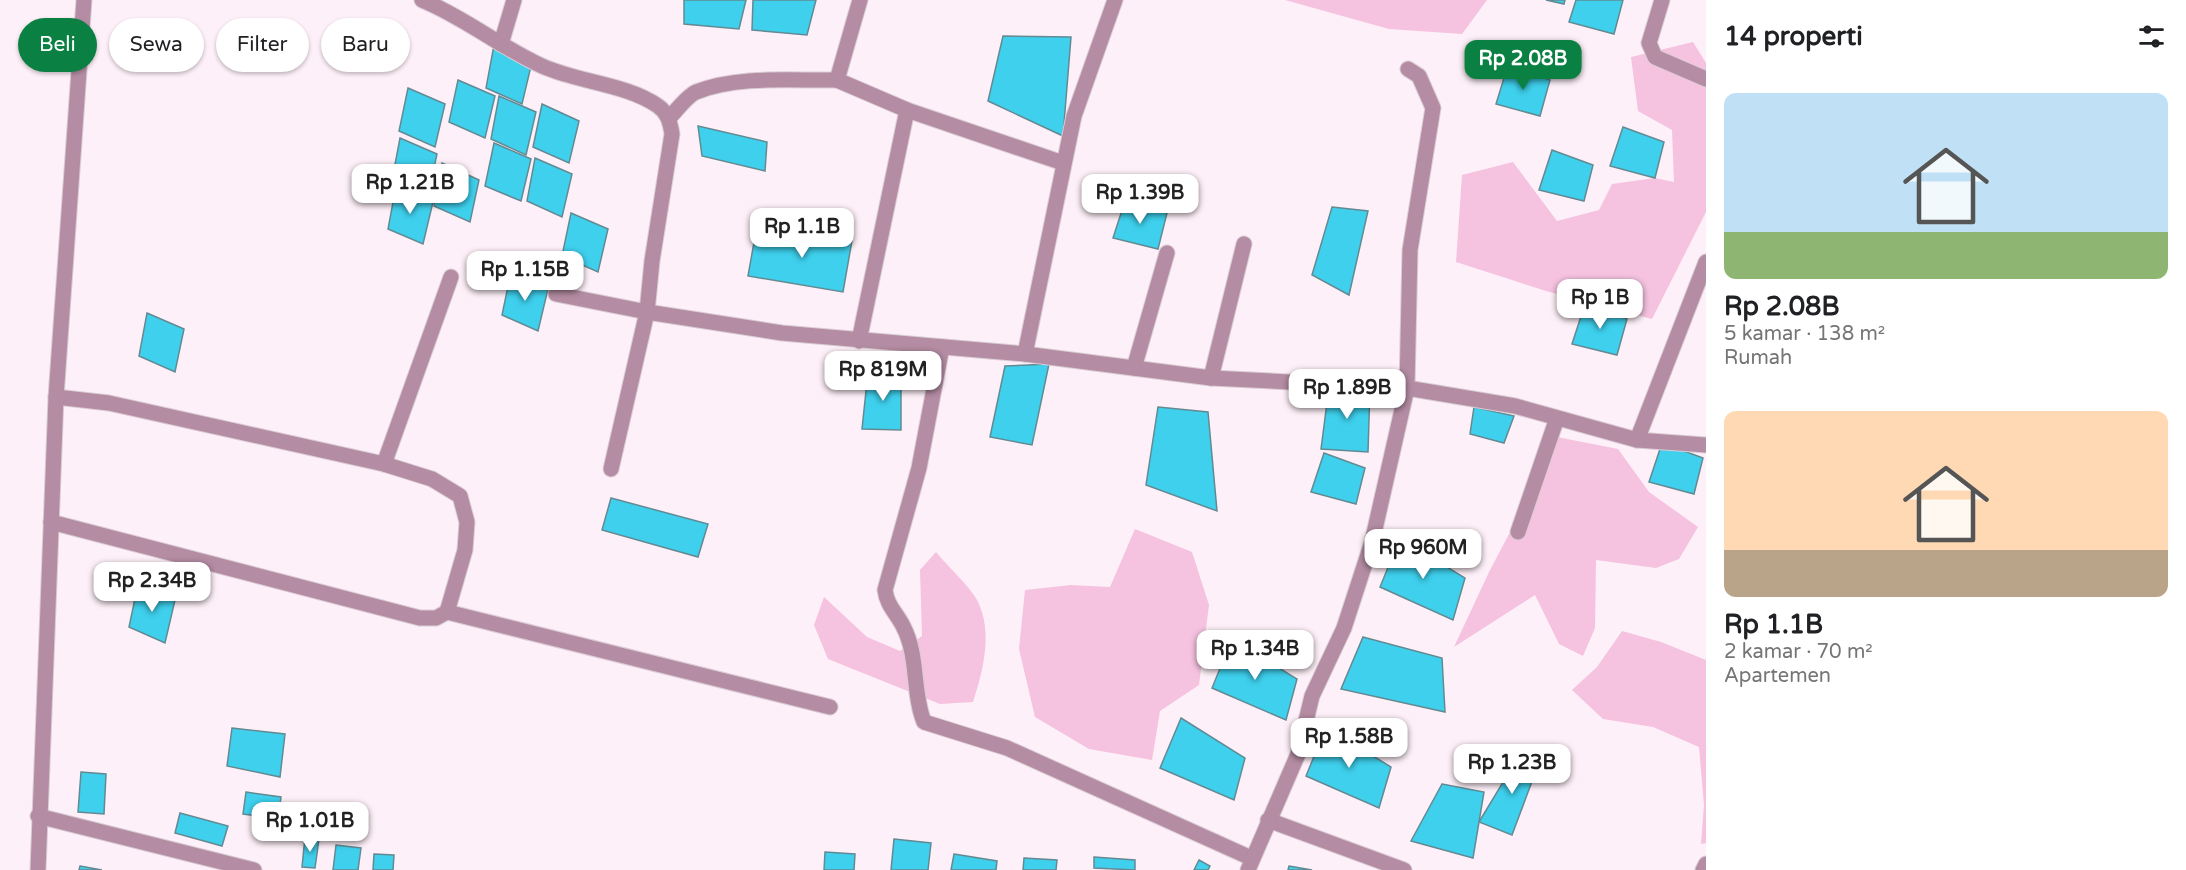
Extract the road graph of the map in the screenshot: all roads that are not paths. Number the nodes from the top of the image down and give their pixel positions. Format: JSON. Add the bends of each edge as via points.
{"nodes":[{"id":1,"x":84,"y":0,"type":"edge"},
{"id":2,"x":422,"y":0,"type":"edge"},
{"id":3,"x":514,"y":0,"type":"edge"},
{"id":4,"x":860,"y":0,"type":"edge"},
{"id":5,"x":1115,"y":0,"type":"edge"},
{"id":6,"x":1662,"y":0,"type":"edge"},
{"id":7,"x":501,"y":44,"type":"junction"},
{"id":8,"x":1408,"y":69,"type":"dead end"},
{"id":9,"x":1706,"y":79,"type":"edge"},
{"id":10,"x":837,"y":80,"type":"junction"},
{"id":11,"x":907,"y":110,"type":"junction"},
{"id":12,"x":669,"y":118,"type":"junction"},
{"id":13,"x":1063,"y":163,"type":"junction"},
{"id":14,"x":1244,"y":244,"type":"dead end"},
{"id":15,"x":1167,"y":253,"type":"dead end"},
{"id":16,"x":1706,"y":262,"type":"edge"},
{"id":17,"x":451,"y":277,"type":"dead end"},
{"id":18,"x":556,"y":294,"type":"dead end"},
{"id":19,"x":647,"y":312,"type":"junction"},
{"id":20,"x":859,"y":340,"type":"junction"},
{"id":21,"x":942,"y":347,"type":"junction"},
{"id":22,"x":1025,"y":354,"type":"junction"},
{"id":23,"x":1134,"y":368,"type":"junction"},
{"id":24,"x":1211,"y":378,"type":"junction"},
{"id":25,"x":1407,"y":388,"type":"junction"},
{"id":26,"x":56,"y":397,"type":"junction"},
{"id":27,"x":1557,"y":418,"type":"junction"},
{"id":28,"x":1637,"y":440,"type":"junction"},
{"id":29,"x":1706,"y":445,"type":"edge"},
{"id":30,"x":384,"y":464,"type":"junction"},
{"id":31,"x":611,"y":469,"type":"dead end"},
{"id":32,"x":51,"y":522,"type":"junction"},
{"id":33,"x":1518,"y":532,"type":"dead end"},
{"id":34,"x":447,"y":612,"type":"junction"},
{"id":35,"x":830,"y":707,"type":"dead end"},
{"id":36,"x":39,"y":816,"type":"junction"},
{"id":37,"x":1268,"y":820,"type":"junction"},
{"id":38,"x":1250,"y":864,"type":"edge"},
{"id":39,"x":1706,"y":864,"type":"edge"},
{"id":40,"x":38,"y":870,"type":"edge"},
{"id":41,"x":254,"y":870,"type":"edge"},
{"id":42,"x":1404,"y":870,"type":"edge"},
{"id":43,"x":1703,"y":870,"type":"edge"}],
"edges":[{"from":1,"to":26,"type":"street"},
{"from":2,"to":7,"type":"street"},
{"from":3,"to":7,"type":"street"},
{"from":4,"to":10,"type":"street"},
{"from":5,"to":13,"type":"street","via":[[1074,116]]},
{"from":6,"to":9,"type":"street","via":[[1649,43],[1655,57]]},
{"from":7,"to":12,"type":"street","via":[[573,78],[636,96],[658,106]]},
{"from":8,"to":25,"type":"street","via":[[1419,76],[1433,108],[1410,250]]},
{"from":10,"to":11,"type":"street"},
{"from":10,"to":12,"type":"street","via":[[747,82],[714,87],[694,93]]},
{"from":11,"to":13,"type":"street"},
{"from":11,"to":20,"type":"street"},
{"from":12,"to":19,"type":"street","via":[[672,134]]},
{"from":13,"to":22,"type":"street"},
{"from":14,"to":24,"type":"street"},
{"from":15,"to":23,"type":"street"},
{"from":16,"to":28,"type":"street"},
{"from":17,"to":30,"type":"street"},
{"from":18,"to":19,"type":"street"},
{"from":19,"to":20,"type":"street","via":[[782,333]]},
{"from":19,"to":31,"type":"street"},
{"from":20,"to":21,"type":"street"},
{"from":21,"to":22,"type":"street"},
{"from":21,"to":38,"type":"street","via":[[919,468],[885,590],[886,603],[904,628],[916,675],[916,704],[924,722],[1007,748]]},
{"from":22,"to":23,"type":"street"},
{"from":23,"to":24,"type":"street"},
{"from":24,"to":25,"type":"street"},
{"from":25,"to":27,"type":"street","via":[[1515,406]]},
{"from":25,"to":37,"type":"street","via":[[1372,542],[1344,628],[1312,696],[1298,754]]},
{"from":26,"to":30,"type":"street","via":[[109,403]]},
{"from":26,"to":32,"type":"street"},
{"from":27,"to":28,"type":"street"},
{"from":27,"to":33,"type":"street"},
{"from":28,"to":29,"type":"street"},
{"from":30,"to":34,"type":"street","via":[[432,479],[460,496],[467,522],[465,550]]},
{"from":32,"to":34,"type":"street","via":[[420,618],[436,618]]},
{"from":32,"to":36,"type":"street"},
{"from":34,"to":35,"type":"street"},
{"from":36,"to":40,"type":"street"},
{"from":36,"to":41,"type":"street"},
{"from":37,"to":38,"type":"street"},
{"from":37,"to":42,"type":"street"},
{"from":39,"to":43,"type":"street"}]}
